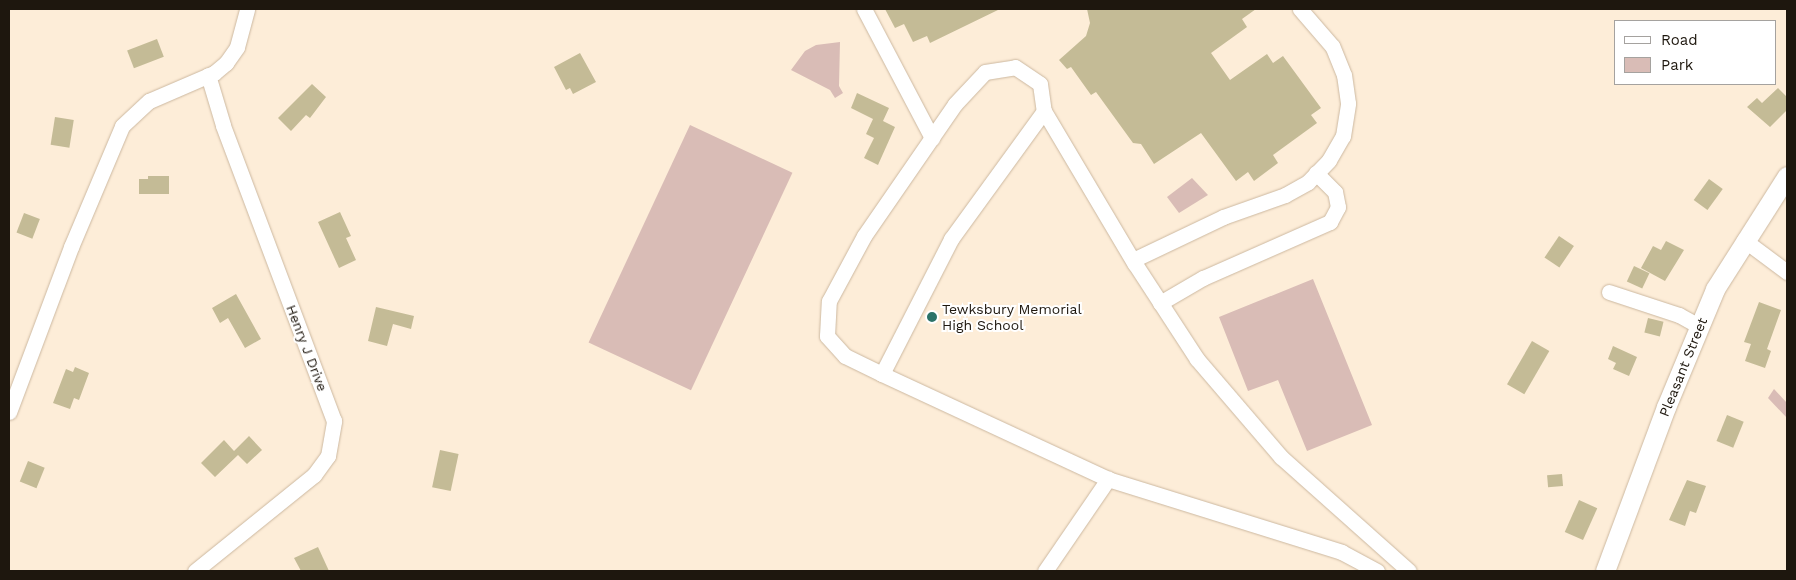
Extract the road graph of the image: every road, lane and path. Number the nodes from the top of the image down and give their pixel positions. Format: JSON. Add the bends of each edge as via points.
{"nodes":[{"id":1,"x":247,"y":9,"type":"edge"},
{"id":2,"x":864,"y":9,"type":"edge"},
{"id":3,"x":1300,"y":9,"type":"edge"},
{"id":4,"x":208,"y":75,"type":"junction"},
{"id":5,"x":1044,"y":111,"type":"junction"},
{"id":6,"x":932,"y":138,"type":"junction"},
{"id":7,"x":1316,"y":173,"type":"junction"},
{"id":8,"x":1787,"y":176,"type":"edge"},
{"id":9,"x":1744,"y":240,"type":"junction"},
{"id":10,"x":1133,"y":260,"type":"junction"},
{"id":11,"x":1787,"y":272,"type":"edge"},
{"id":12,"x":1609,"y":292,"type":"dead end"},
{"id":13,"x":1160,"y":304,"type":"junction"},
{"id":14,"x":1699,"y":326,"type":"junction"},
{"id":15,"x":882,"y":374,"type":"junction"},
{"id":16,"x":9,"y":412,"type":"edge"},
{"id":17,"x":1108,"y":479,"type":"junction"},
{"id":18,"x":195,"y":571,"type":"edge"},
{"id":19,"x":1045,"y":571,"type":"edge"},
{"id":20,"x":1377,"y":571,"type":"edge"},
{"id":21,"x":1409,"y":571,"type":"edge"},
{"id":22,"x":1605,"y":571,"type":"edge"}],
"edges":[{"from":1,"to":4,"type":"street","via":[[233,54]]},
{"from":2,"to":6,"type":"street"},
{"from":3,"to":7,"type":"street","via":[[1332,46],[1344,75],[1348,103],[1343,136]]},
{"from":4,"to":16,"type":"street","via":[[149,101],[122,126],[71,247]]},
{"from":4,"to":18,"type":"street","name":"Henry J Drive","via":[[223,125],[334,421],[328,456],[314,475]]},
{"from":5,"to":6,"type":"street","via":[[1040,84],[1015,67],[985,72],[955,104]]},
{"from":5,"to":10,"type":"street"},
{"from":5,"to":15,"type":"street","via":[[951,239]]},
{"from":6,"to":15,"type":"street","via":[[864,236],[829,301],[827,336],[844,356]]},
{"from":7,"to":10,"type":"street","via":[[1285,195],[1223,217]]},
{"from":7,"to":13,"type":"street","via":[[1334,192],[1338,207],[1330,222],[1203,278]]},
{"from":8,"to":9,"type":"main road","name":"Pleasant Street"},
{"from":9,"to":11,"type":"street"},
{"from":9,"to":14,"type":"main road","name":"Pleasant Street","via":[[1715,288]]},
{"from":10,"to":13,"type":"street"},
{"from":12,"to":14,"type":"street","via":[[1679,315]]},
{"from":13,"to":21,"type":"street","via":[[1197,359],[1281,457]]},
{"from":14,"to":22,"type":"main road","name":"Pleasant Street"},
{"from":15,"to":17,"type":"street"},
{"from":17,"to":19,"type":"street"},
{"from":17,"to":20,"type":"street","via":[[1342,552]]}]}
